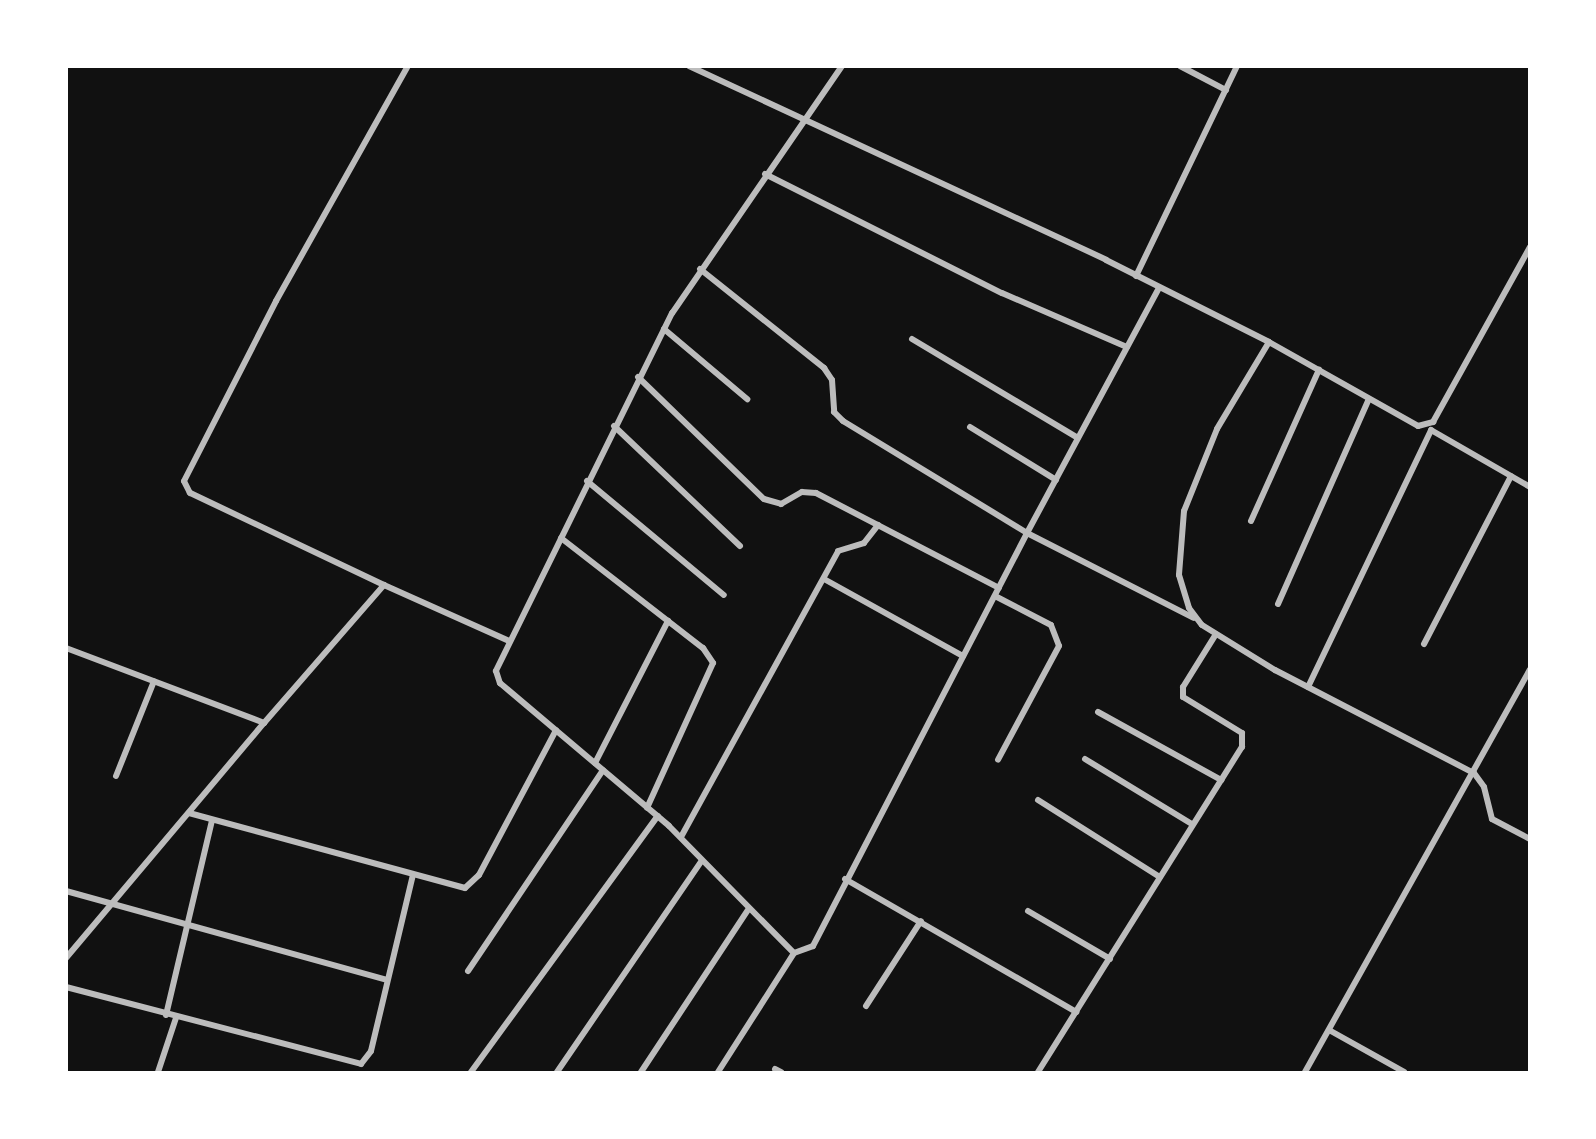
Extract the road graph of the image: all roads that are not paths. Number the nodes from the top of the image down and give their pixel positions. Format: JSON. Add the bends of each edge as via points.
{"nodes":[{"id":1,"x":408,"y":66,"type":"edge"},
{"id":2,"x":689,"y":66,"type":"edge"},
{"id":3,"x":842,"y":66,"type":"edge"},
{"id":4,"x":1180,"y":66,"type":"edge"},
{"id":5,"x":1237,"y":66,"type":"edge"},
{"id":6,"x":1226,"y":90,"type":"junction"},
{"id":7,"x":803,"y":118,"type":"junction"},
{"id":8,"x":765,"y":174,"type":"junction"},
{"id":9,"x":1530,"y":247,"type":"edge"},
{"id":10,"x":700,"y":269,"type":"junction"},
{"id":11,"x":1136,"y":276,"type":"junction"},
{"id":12,"x":1160,"y":288,"type":"junction"},
{"id":13,"x":664,"y":329,"type":"junction"},
{"id":14,"x":912,"y":339,"type":"dead end"},
{"id":15,"x":1269,"y":342,"type":"junction"},
{"id":16,"x":1127,"y":347,"type":"junction"},
{"id":17,"x":1319,"y":370,"type":"junction"},
{"id":18,"x":638,"y":377,"type":"junction"},
{"id":19,"x":747,"y":399,"type":"dead end"},
{"id":20,"x":1369,"y":399,"type":"junction"},
{"id":21,"x":614,"y":426,"type":"junction"},
{"id":22,"x":970,"y":427,"type":"dead end"},
{"id":23,"x":1429,"y":428,"type":"junction"},
{"id":24,"x":1078,"y":438,"type":"junction"},
{"id":25,"x":1511,"y":476,"type":"junction"},
{"id":26,"x":1056,"y":480,"type":"junction"},
{"id":27,"x":586,"y":481,"type":"junction"},
{"id":28,"x":1530,"y":487,"type":"edge"},
{"id":29,"x":1251,"y":521,"type":"dead end"},
{"id":30,"x":878,"y":525,"type":"junction"},
{"id":31,"x":1027,"y":533,"type":"junction"},
{"id":32,"x":561,"y":538,"type":"junction"},
{"id":33,"x":740,"y":546,"type":"dead end"},
{"id":34,"x":824,"y":579,"type":"junction"},
{"id":35,"x":384,"y":585,"type":"junction"},
{"id":36,"x":999,"y":588,"type":"junction"},
{"id":37,"x":724,"y":595,"type":"dead end"},
{"id":38,"x":995,"y":596,"type":"junction"},
{"id":39,"x":1278,"y":604,"type":"dead end"},
{"id":40,"x":1194,"y":618,"type":"junction"},
{"id":41,"x":667,"y":621,"type":"junction"},
{"id":42,"x":1216,"y":634,"type":"junction"},
{"id":43,"x":509,"y":641,"type":"junction"},
{"id":44,"x":1424,"y":644,"type":"dead end"},
{"id":45,"x":67,"y":648,"type":"edge"},
{"id":46,"x":963,"y":656,"type":"junction"},
{"id":47,"x":1530,"y":670,"type":"edge"},
{"id":48,"x":154,"y":681,"type":"junction"},
{"id":49,"x":1308,"y":687,"type":"junction"},
{"id":50,"x":1098,"y":712,"type":"dead end"},
{"id":51,"x":264,"y":723,"type":"junction"},
{"id":52,"x":556,"y":730,"type":"junction"},
{"id":53,"x":1085,"y":759,"type":"dead end"},
{"id":54,"x":998,"y":760,"type":"dead end"},
{"id":55,"x":594,"y":763,"type":"junction"},
{"id":56,"x":603,"y":770,"type":"junction"},
{"id":57,"x":1474,"y":773,"type":"junction"},
{"id":58,"x":116,"y":776,"type":"dead end"},
{"id":59,"x":1221,"y":780,"type":"junction"},
{"id":60,"x":1038,"y":800,"type":"dead end"},
{"id":61,"x":648,"y":808,"type":"junction"},
{"id":62,"x":190,"y":813,"type":"junction"},
{"id":63,"x":658,"y":816,"type":"junction"},
{"id":64,"x":212,"y":821,"type":"junction"},
{"id":65,"x":1192,"y":824,"type":"junction"},
{"id":66,"x":681,"y":837,"type":"junction"},
{"id":67,"x":1530,"y":839,"type":"edge"},
{"id":68,"x":701,"y":862,"type":"junction"},
{"id":69,"x":413,"y":875,"type":"junction"},
{"id":70,"x":1160,"y":877,"type":"junction"},
{"id":71,"x":845,"y":879,"type":"junction"},
{"id":72,"x":66,"y":891,"type":"edge"},
{"id":73,"x":109,"y":906,"type":"junction"},
{"id":74,"x":748,"y":910,"type":"junction"},
{"id":75,"x":1028,"y":911,"type":"dead end"},
{"id":76,"x":921,"y":921,"type":"junction"},
{"id":77,"x":189,"y":926,"type":"junction"},
{"id":78,"x":794,"y":953,"type":"junction"},
{"id":79,"x":66,"y":958,"type":"edge"},
{"id":80,"x":1110,"y":959,"type":"junction"},
{"id":81,"x":468,"y":971,"type":"dead end"},
{"id":82,"x":386,"y":980,"type":"junction"},
{"id":83,"x":66,"y":987,"type":"edge"},
{"id":84,"x":866,"y":1006,"type":"dead end"},
{"id":85,"x":1076,"y":1012,"type":"junction"},
{"id":86,"x":166,"y":1016,"type":"junction"},
{"id":87,"x":176,"y":1018,"type":"junction"},
{"id":88,"x":1329,"y":1030,"type":"junction"},
{"id":89,"x":158,"y":1073,"type":"edge"},
{"id":90,"x":471,"y":1073,"type":"edge"},
{"id":91,"x":557,"y":1073,"type":"edge"},
{"id":92,"x":641,"y":1073,"type":"edge"},
{"id":93,"x":718,"y":1073,"type":"edge"},
{"id":94,"x":1038,"y":1073,"type":"edge"},
{"id":95,"x":1305,"y":1073,"type":"edge"},
{"id":96,"x":1404,"y":1073,"type":"edge"}],
"edges":[{"from":1,"to":35,"type":"street","via":[[270,313],[184,481],[190,493]]},
{"from":2,"to":7,"type":"street"},
{"from":3,"to":7,"type":"street"},
{"from":4,"to":6,"type":"street"},
{"from":5,"to":6,"type":"street"},
{"from":6,"to":11,"type":"street"},
{"from":7,"to":8,"type":"street"},
{"from":7,"to":11,"type":"street"},
{"from":8,"to":10,"type":"street"},
{"from":8,"to":16,"type":"street","via":[[1002,293]]},
{"from":9,"to":23,"type":"street"},
{"from":10,"to":13,"type":"street"},
{"from":10,"to":31,"type":"street","via":[[824,368],[832,380],[837,416]]},
{"from":11,"to":12,"type":"street"},
{"from":12,"to":15,"type":"street"},
{"from":12,"to":16,"type":"street"},
{"from":13,"to":18,"type":"street"},
{"from":13,"to":19,"type":"street"},
{"from":14,"to":24,"type":"street"},
{"from":15,"to":17,"type":"street"},
{"from":15,"to":40,"type":"street","via":[[1217,429],[1184,511],[1179,575]]},
{"from":16,"to":24,"type":"street"},
{"from":17,"to":20,"type":"street"},
{"from":17,"to":29,"type":"street"},
{"from":18,"to":21,"type":"street"},
{"from":18,"to":30,"type":"street","via":[[764,499],[780,504],[811,492]]},
{"from":20,"to":23,"type":"street","via":[[1413,425]]},
{"from":20,"to":39,"type":"street"},
{"from":21,"to":27,"type":"street"},
{"from":21,"to":33,"type":"street"},
{"from":22,"to":26,"type":"street"},
{"from":23,"to":25,"type":"street"},
{"from":23,"to":49,"type":"street"},
{"from":24,"to":26,"type":"street"},
{"from":25,"to":28,"type":"street"},
{"from":25,"to":44,"type":"street"},
{"from":26,"to":31,"type":"street"},
{"from":27,"to":32,"type":"street"},
{"from":27,"to":37,"type":"street"},
{"from":30,"to":34,"type":"street","via":[[864,543],[841,547]]},
{"from":30,"to":36,"type":"street"},
{"from":31,"to":36,"type":"street"},
{"from":31,"to":40,"type":"street"},
{"from":32,"to":41,"type":"street"},
{"from":32,"to":43,"type":"street"},
{"from":34,"to":46,"type":"street"},
{"from":34,"to":66,"type":"street"},
{"from":35,"to":43,"type":"street"},
{"from":35,"to":51,"type":"street"},
{"from":36,"to":38,"type":"street"},
{"from":38,"to":46,"type":"street"},
{"from":38,"to":54,"type":"street","via":[[1051,625],[1059,646]]},
{"from":40,"to":42,"type":"street"},
{"from":41,"to":55,"type":"street"},
{"from":41,"to":61,"type":"street","via":[[703,648],[713,663]]},
{"from":42,"to":49,"type":"street"},
{"from":42,"to":59,"type":"street","via":[[1182,692],[1186,701],[1242,733],[1242,747]]},
{"from":43,"to":52,"type":"street","via":[[496,677]]},
{"from":45,"to":48,"type":"street"},
{"from":46,"to":71,"type":"street"},
{"from":47,"to":57,"type":"street"},
{"from":48,"to":51,"type":"street"},
{"from":48,"to":58,"type":"street"},
{"from":49,"to":57,"type":"street"},
{"from":50,"to":59,"type":"street"},
{"from":51,"to":62,"type":"street"},
{"from":52,"to":55,"type":"street"},
{"from":52,"to":69,"type":"street","via":[[474,882],[459,888]]},
{"from":53,"to":65,"type":"street"},
{"from":55,"to":56,"type":"street"},
{"from":56,"to":61,"type":"street"},
{"from":56,"to":81,"type":"street"},
{"from":57,"to":67,"type":"street","via":[[1484,787],[1489,817]]},
{"from":57,"to":88,"type":"street"},
{"from":59,"to":65,"type":"street"},
{"from":60,"to":70,"type":"street"},
{"from":61,"to":63,"type":"street"},
{"from":62,"to":64,"type":"street"},
{"from":62,"to":73,"type":"street"},
{"from":63,"to":66,"type":"street"},
{"from":63,"to":90,"type":"street"},
{"from":64,"to":69,"type":"street"},
{"from":64,"to":77,"type":"street"},
{"from":65,"to":70,"type":"street"},
{"from":66,"to":68,"type":"street"},
{"from":68,"to":74,"type":"street"},
{"from":68,"to":91,"type":"street"},
{"from":69,"to":82,"type":"street"},
{"from":70,"to":80,"type":"street"},
{"from":71,"to":76,"type":"street"},
{"from":71,"to":78,"type":"street","via":[[813,946]]},
{"from":72,"to":73,"type":"street"},
{"from":73,"to":77,"type":"street"},
{"from":73,"to":79,"type":"street"},
{"from":74,"to":78,"type":"street"},
{"from":74,"to":92,"type":"street"},
{"from":75,"to":80,"type":"street"},
{"from":76,"to":84,"type":"street"},
{"from":76,"to":85,"type":"street"},
{"from":77,"to":82,"type":"street"},
{"from":77,"to":86,"type":"street"},
{"from":78,"to":93,"type":"street"},
{"from":80,"to":85,"type":"street"},
{"from":82,"to":87,"type":"street","via":[[371,1051],[361,1064]]},
{"from":83,"to":86,"type":"street"},
{"from":85,"to":94,"type":"street"},
{"from":86,"to":87,"type":"street"},
{"from":87,"to":89,"type":"street"},
{"from":88,"to":95,"type":"street"},
{"from":88,"to":96,"type":"street"}]}
